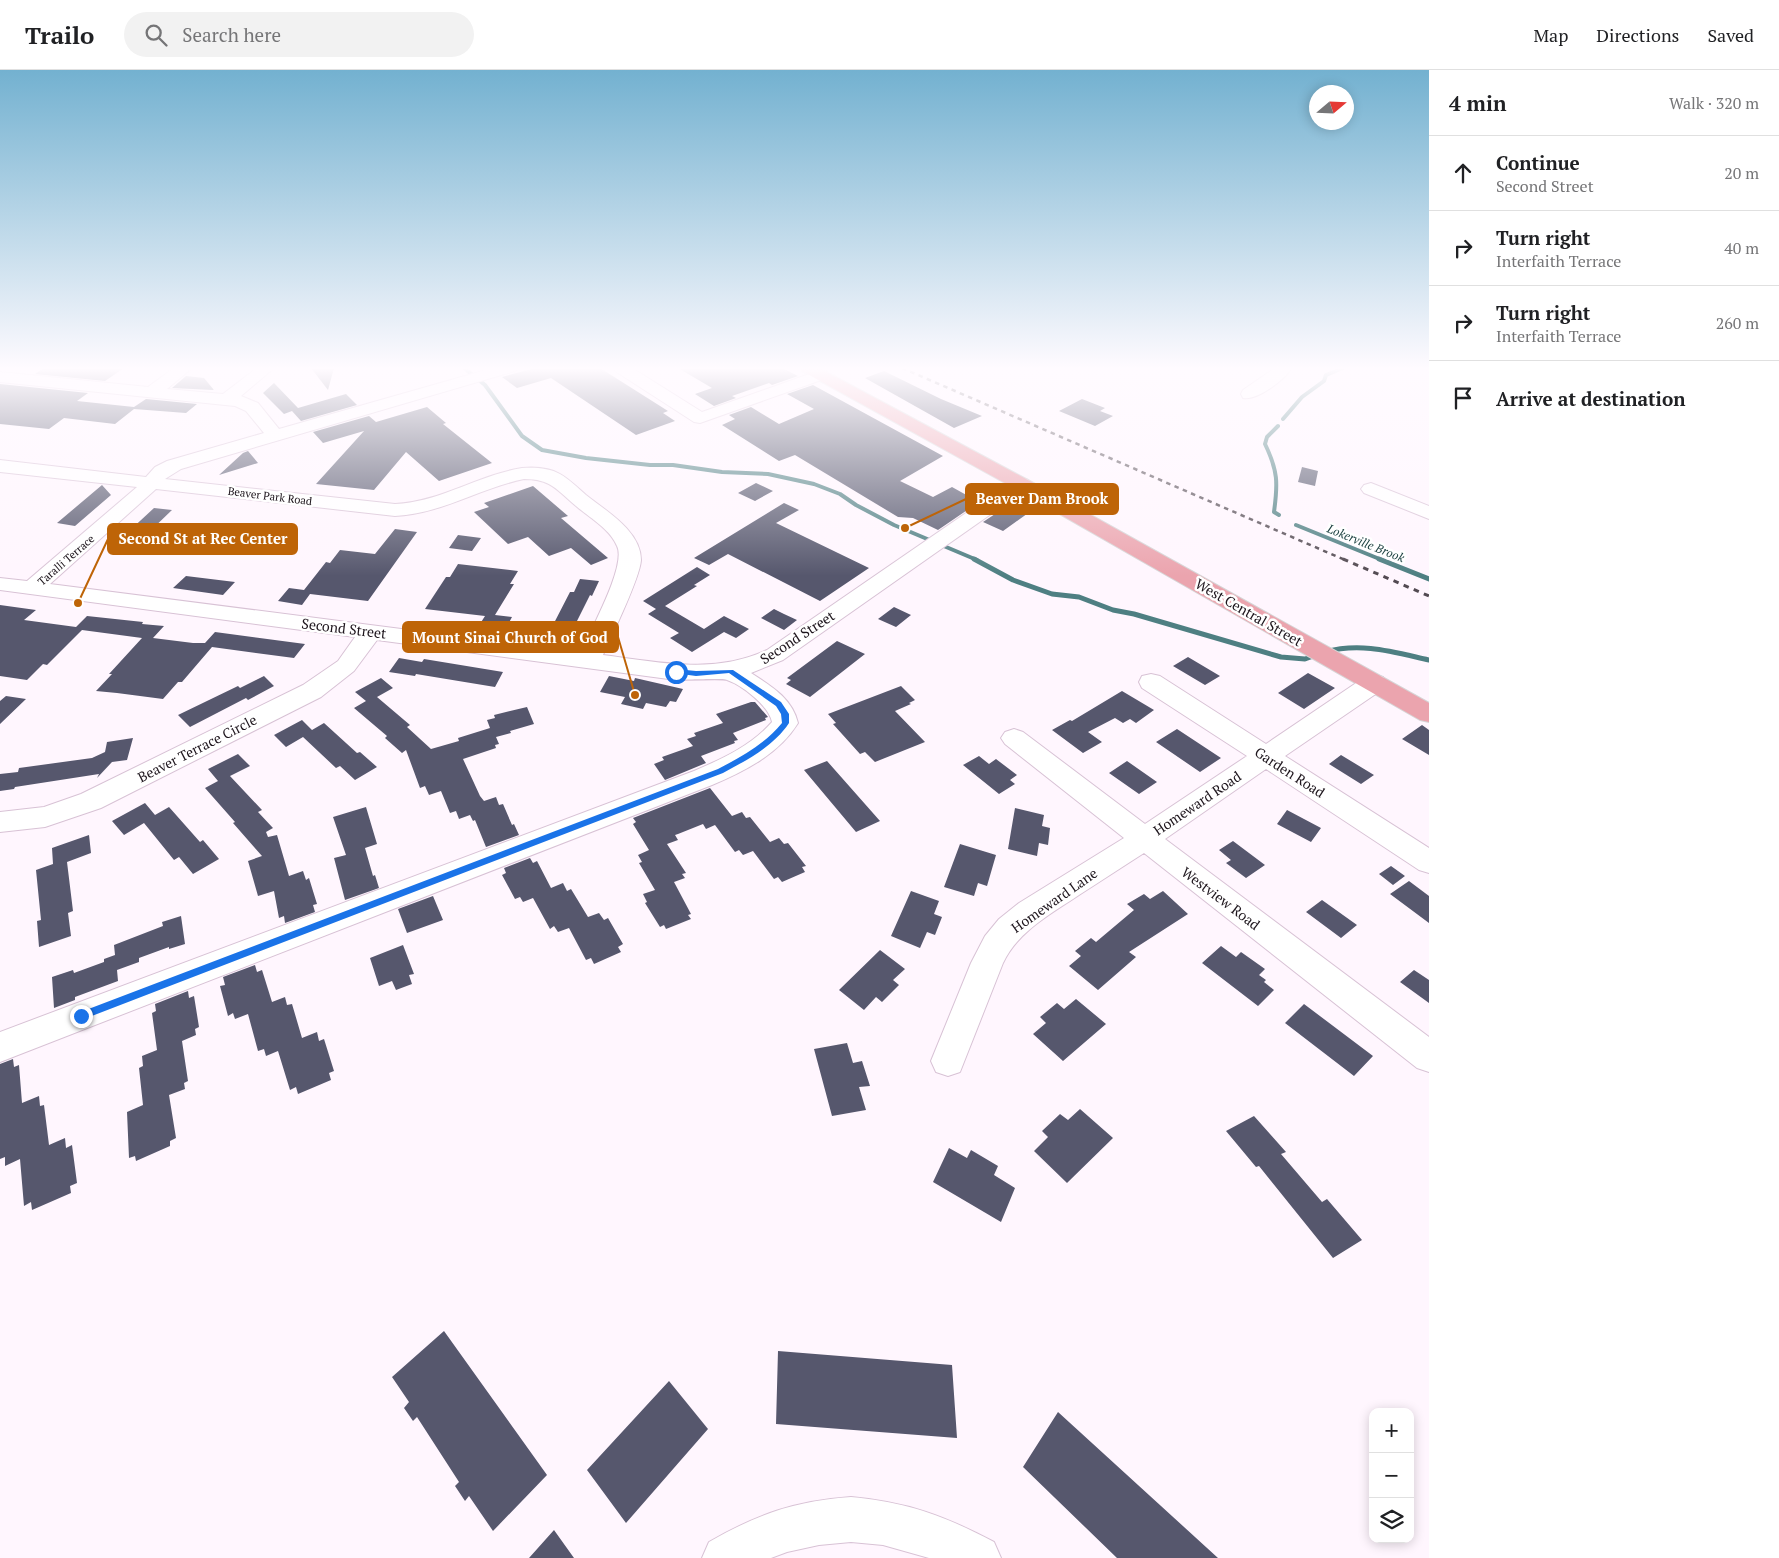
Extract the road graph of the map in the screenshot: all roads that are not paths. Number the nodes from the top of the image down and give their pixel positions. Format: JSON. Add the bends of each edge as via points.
{"nodes":[{"id":1,"x":267,"y":437,"type":"edge"},
{"id":2,"x":936,"y":437,"type":"edge"},
{"id":3,"x":0,"y":466,"type":"edge"},
{"id":4,"x":151,"y":483,"type":"junction"},
{"id":5,"x":1021,"y":484,"type":"junction"},
{"id":6,"x":1371,"y":489,"type":"dead end"},
{"id":7,"x":1429,"y":514,"type":"edge"},
{"id":8,"x":0,"y":584,"type":"edge"},
{"id":9,"x":32,"y":588,"type":"junction"},
{"id":10,"x":371,"y":632,"type":"junction"},
{"id":11,"x":588,"y":660,"type":"junction"},
{"id":12,"x":731,"y":671,"type":"junction"},
{"id":13,"x":1151,"y":682,"type":"dead end"},
{"id":14,"x":1374,"y":683,"type":"junction"},
{"id":15,"x":1429,"y":714,"type":"edge"},
{"id":16,"x":1014,"y":738,"type":"dead end"},
{"id":17,"x":1266,"y":756,"type":"junction"},
{"id":18,"x":0,"y":822,"type":"edge"},
{"id":19,"x":1144,"y":839,"type":"junction"},
{"id":20,"x":1429,"y":862,"type":"edge"},
{"id":21,"x":0,"y":1047,"type":"edge"},
{"id":22,"x":1429,"y":1057,"type":"edge"},
{"id":23,"x":948,"y":1061,"type":"dead end"},
{"id":24,"x":725,"y":1558,"type":"edge"},
{"id":25,"x":978,"y":1558,"type":"edge"}],
"edges":[{"from":1,"to":4,"type":"street","name":"Taralli Terrace","via":[[174,465],[162,471]]},
{"from":2,"to":5,"type":"main road","name":"West Central Street"},
{"from":3,"to":4,"type":"street","name":"Beaver Park Road"},
{"from":4,"to":9,"type":"street","name":"Taralli Terrace"},
{"from":4,"to":11,"type":"street","name":"Beaver Park Road","via":[[398,510],[430,505],[512,476],[535,472],[552,477],[617,530],[628,546],[630,562],[625,578]]},
{"from":5,"to":12,"type":"street","name":"Second Street","via":[[775,655]]},
{"from":5,"to":14,"type":"main road","name":"West Central Street"},
{"from":6,"to":7,"type":"street"},
{"from":8,"to":9,"type":"street","name":"Second Street"},
{"from":9,"to":10,"type":"street","name":"Second Street"},
{"from":10,"to":11,"type":"street","name":"Second Street"},
{"from":10,"to":18,"type":"street","name":"Beaver Terrace Circle","via":[[346,666],[304,695],[92,801],[45,817]]},
{"from":11,"to":12,"type":"street","name":"Second Street","via":[[696,673]]},
{"from":12,"to":21,"type":"street","via":[[778,704],[785,714],[786,723],[737,763]]},
{"from":13,"to":17,"type":"street","name":"Garden Road"},
{"from":14,"to":15,"type":"main road","name":"West Central Street"},
{"from":14,"to":17,"type":"street","name":"Homeward Road"},
{"from":16,"to":19,"type":"street","name":"Westview Road"},
{"from":17,"to":19,"type":"street","name":"Homeward Road"},
{"from":17,"to":20,"type":"street","name":"Garden Road"},
{"from":19,"to":22,"type":"street","name":"Westview Road"},
{"from":19,"to":23,"type":"street","name":"Homeward Lane","via":[[1010,928],[987,963]]},
{"from":24,"to":25,"type":"street","via":[[768,1536],[806,1523],[845,1519],[919,1530]]}]}
